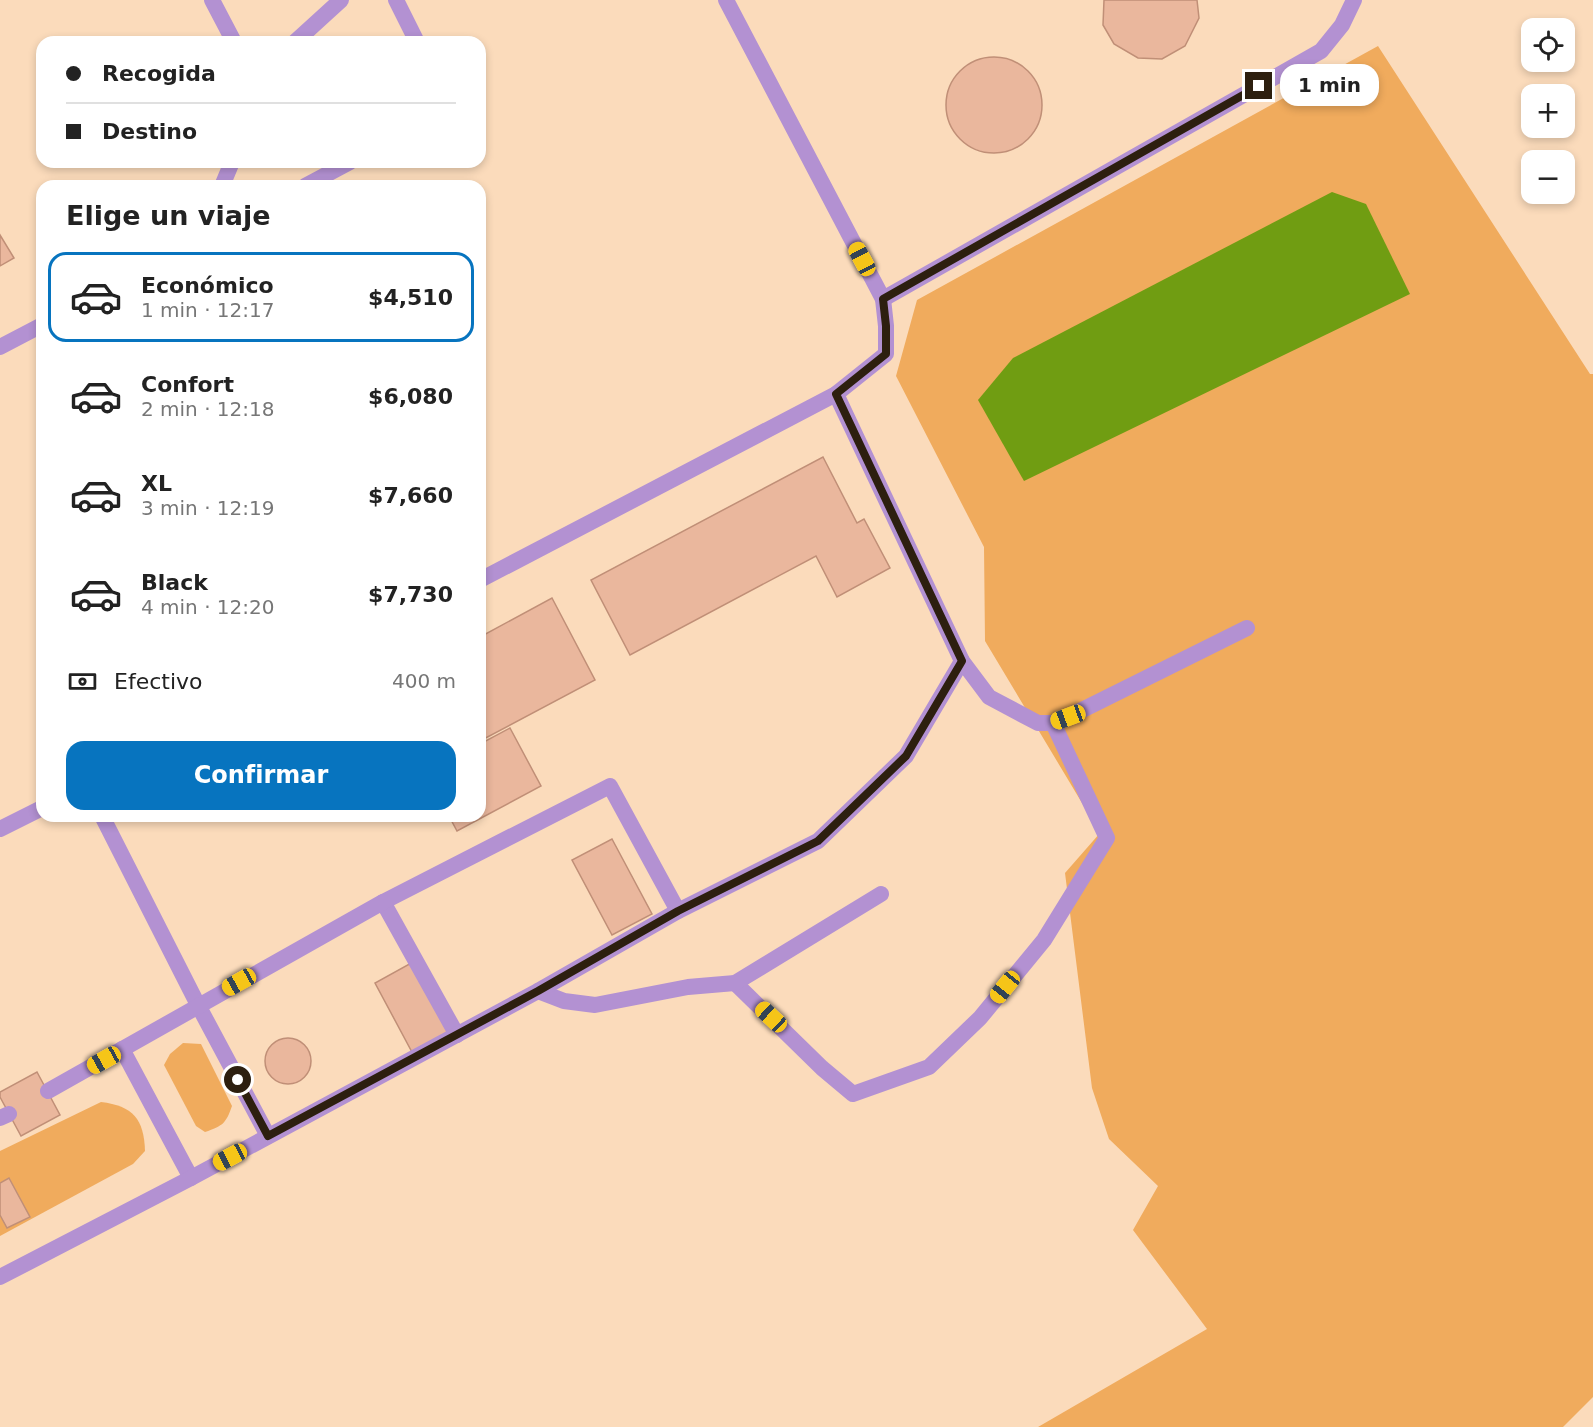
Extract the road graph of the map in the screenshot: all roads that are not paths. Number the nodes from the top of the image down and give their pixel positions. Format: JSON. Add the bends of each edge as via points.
{"nodes":[{"id":1,"x":212,"y":0,"type":"edge"},
{"id":2,"x":341,"y":0,"type":"edge"},
{"id":3,"x":396,"y":0,"type":"edge"},
{"id":4,"x":726,"y":0,"type":"edge"},
{"id":5,"x":1354,"y":0,"type":"edge"},
{"id":6,"x":231,"y":36,"type":"edge"},
{"id":7,"x":303,"y":36,"type":"edge"},
{"id":8,"x":414,"y":36,"type":"edge"},
{"id":9,"x":339,"y":168,"type":"edge"},
{"id":10,"x":316,"y":180,"type":"edge"},
{"id":11,"x":883,"y":299,"type":"junction"},
{"id":12,"x":36,"y":328,"type":"edge"},
{"id":13,"x":0,"y":347,"type":"edge"},
{"id":14,"x":836,"y":394,"type":"junction"},
{"id":15,"x":486,"y":577,"type":"edge"},
{"id":16,"x":1247,"y":628,"type":"dead end"},
{"id":17,"x":962,"y":661,"type":"junction"},
{"id":18,"x":1053,"y":723,"type":"junction"},
{"id":19,"x":36,"y":811,"type":"edge"},
{"id":20,"x":105,"y":822,"type":"edge"},
{"id":21,"x":0,"y":829,"type":"edge"},
{"id":22,"x":881,"y":894,"type":"dead end"},
{"id":23,"x":383,"y":902,"type":"junction"},
{"id":24,"x":678,"y":911,"type":"junction"},
{"id":25,"x":735,"y":983,"type":"junction"},
{"id":26,"x":538,"y":991,"type":"junction"},
{"id":27,"x":198,"y":1005,"type":"junction"},
{"id":28,"x":457,"y":1035,"type":"junction"},
{"id":29,"x":122,"y":1049,"type":"junction"},
{"id":30,"x":48,"y":1091,"type":"dead end"},
{"id":31,"x":268,"y":1136,"type":"junction"},
{"id":32,"x":191,"y":1178,"type":"junction"},
{"id":33,"x":0,"y":1277,"type":"edge"}],
"edges":[{"from":1,"to":6,"type":"lane"},
{"from":2,"to":7,"type":"lane"},
{"from":3,"to":8,"type":"lane"},
{"from":4,"to":11,"type":"lane"},
{"from":5,"to":11,"type":"lane","via":[[1342,26],[1321,51]]},
{"from":9,"to":10,"type":"lane"},
{"from":11,"to":14,"type":"lane","via":[[886,354]]},
{"from":12,"to":13,"type":"lane"},
{"from":14,"to":15,"type":"lane"},
{"from":14,"to":17,"type":"lane"},
{"from":16,"to":18,"type":"lane"},
{"from":17,"to":18,"type":"lane","via":[[989,696],[1038,723]]},
{"from":17,"to":24,"type":"lane","via":[[906,756],[818,841]]},
{"from":18,"to":25,"type":"lane","via":[[1107,838],[1044,940],[980,1018],[929,1067],[853,1094]]},
{"from":19,"to":21,"type":"lane"},
{"from":20,"to":27,"type":"lane"},
{"from":22,"to":25,"type":"lane"},
{"from":23,"to":24,"type":"lane","via":[[610,786]]},
{"from":23,"to":27,"type":"lane"},
{"from":23,"to":28,"type":"lane"},
{"from":24,"to":26,"type":"lane"},
{"from":25,"to":26,"type":"lane","via":[[688,987],[595,1005]]},
{"from":26,"to":28,"type":"lane"},
{"from":27,"to":29,"type":"lane"},
{"from":27,"to":31,"type":"lane"},
{"from":28,"to":31,"type":"lane"},
{"from":29,"to":30,"type":"lane"},
{"from":29,"to":32,"type":"lane"},
{"from":31,"to":32,"type":"lane"},
{"from":32,"to":33,"type":"lane"}]}
